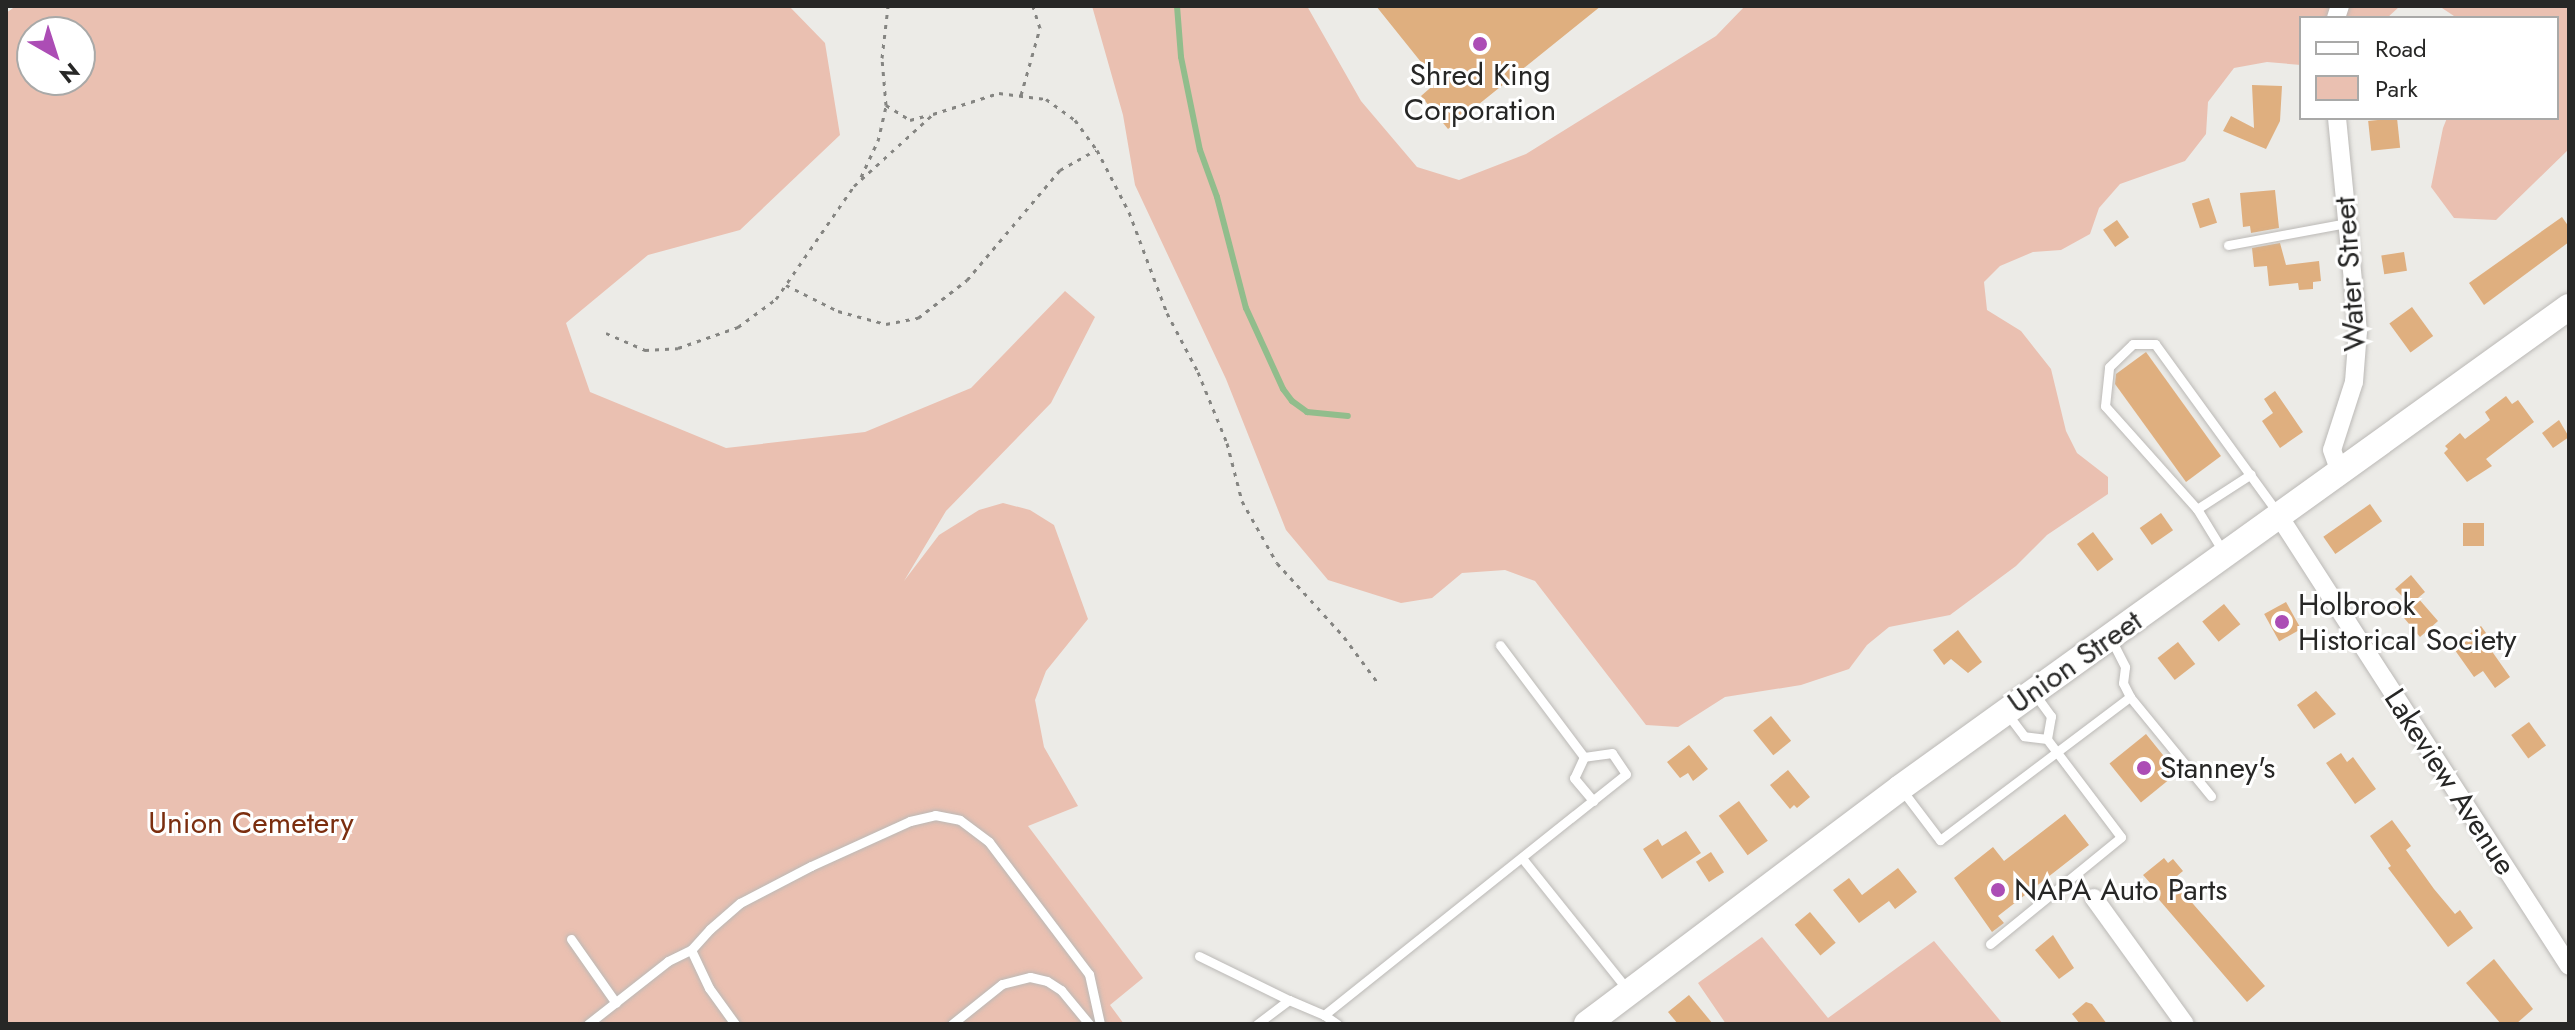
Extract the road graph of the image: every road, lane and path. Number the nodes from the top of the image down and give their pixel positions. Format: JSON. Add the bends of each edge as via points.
{"nodes":[{"id":1,"x":888,"y":6,"type":"edge"},
{"id":2,"x":1033,"y":6,"type":"edge"},
{"id":3,"x":1021,"y":96,"type":"junction"},
{"id":4,"x":886,"y":105,"type":"junction"},
{"id":5,"x":933,"y":114,"type":"junction"},
{"id":6,"x":2337,"y":120,"type":"edge"},
{"id":7,"x":1097,"y":150,"type":"junction"},
{"id":8,"x":858,"y":182,"type":"junction"},
{"id":9,"x":2347,"y":223,"type":"junction"},
{"id":10,"x":2228,"y":245,"type":"dead end"},
{"id":11,"x":786,"y":285,"type":"junction"},
{"id":12,"x":2569,"y":307,"type":"edge"},
{"id":13,"x":606,"y":333,"type":"dead end"},
{"id":14,"x":2340,"y":472,"type":"junction"},
{"id":15,"x":2251,"y":474,"type":"junction"},
{"id":16,"x":2197,"y":509,"type":"junction"},
{"id":17,"x":2279,"y":516,"type":"junction"},
{"id":18,"x":2225,"y":555,"type":"junction"},
{"id":19,"x":2110,"y":638,"type":"junction"},
{"id":20,"x":1500,"y":645,"type":"dead end"},
{"id":21,"x":1378,"y":683,"type":"dead end"},
{"id":22,"x":2034,"y":691,"type":"junction"},
{"id":23,"x":2130,"y":697,"type":"junction"},
{"id":24,"x":2005,"y":712,"type":"junction"},
{"id":25,"x":2047,"y":739,"type":"junction"},
{"id":26,"x":2058,"y":753,"type":"junction"},
{"id":27,"x":1584,"y":757,"type":"junction"},
{"id":28,"x":1900,"y":788,"type":"junction"},
{"id":29,"x":2211,"y":796,"type":"dead end"},
{"id":30,"x":1593,"y":801,"type":"junction"},
{"id":31,"x":1522,"y":858,"type":"junction"},
{"id":32,"x":2094,"y":898,"type":"dead end"},
{"id":33,"x":571,"y":939,"type":"dead end"},
{"id":34,"x":1990,"y":944,"type":"dead end"},
{"id":35,"x":691,"y":950,"type":"junction"},
{"id":36,"x":1199,"y":956,"type":"dead end"},
{"id":37,"x":2569,"y":966,"type":"edge"},
{"id":38,"x":1629,"y":992,"type":"junction"},
{"id":39,"x":1289,"y":1000,"type":"junction"},
{"id":40,"x":616,"y":1003,"type":"junction"},
{"id":41,"x":1324,"y":1015,"type":"junction"},
{"id":42,"x":588,"y":1024,"type":"edge"},
{"id":43,"x":735,"y":1024,"type":"edge"},
{"id":44,"x":952,"y":1024,"type":"edge"},
{"id":45,"x":1089,"y":1024,"type":"edge"},
{"id":46,"x":1100,"y":1024,"type":"edge"},
{"id":47,"x":1257,"y":1024,"type":"edge"},
{"id":48,"x":1337,"y":1024,"type":"edge"},
{"id":49,"x":1587,"y":1024,"type":"edge"},
{"id":50,"x":2185,"y":1024,"type":"edge"}],
"edges":[{"from":1,"to":4,"type":"path","via":[[882,58]]},
{"from":2,"to":3,"type":"path","via":[[1040,28]]},
{"from":3,"to":5,"type":"path","via":[[999,93]]},
{"from":3,"to":7,"type":"path","via":[[1046,99],[1075,120]]},
{"from":4,"to":5,"type":"path","via":[[910,120]]},
{"from":4,"to":8,"type":"path","via":[[878,141]]},
{"from":5,"to":8,"type":"path"},
{"from":6,"to":9,"type":"street","name":"Water Street"},
{"from":7,"to":11,"type":"path","via":[[1060,170],[967,280],[918,318],[886,324],[838,311]]},
{"from":7,"to":21,"type":"path","via":[[1198,372],[1227,443],[1242,501],[1277,563]]},
{"from":8,"to":11,"type":"path"},
{"from":9,"to":10,"type":"lane"},
{"from":9,"to":14,"type":"street","name":"Water Street","via":[[2358,347],[2354,382],[2332,450]]},
{"from":11,"to":13,"type":"path","via":[[738,327],[678,348],[645,350]]},
{"from":12,"to":14,"type":"main road","name":"Union Street"},
{"from":14,"to":17,"type":"main road","name":"Union Street"},
{"from":15,"to":16,"type":"lane"},
{"from":15,"to":16,"type":"lane","via":[[2155,344],[2133,344],[2109,367],[2105,406]]},
{"from":15,"to":17,"type":"lane"},
{"from":16,"to":18,"type":"lane"},
{"from":17,"to":18,"type":"main road","name":"Union Street"},
{"from":17,"to":37,"type":"street","name":"Lakeview Avenue"},
{"from":18,"to":19,"type":"main road","name":"Union Street"},
{"from":19,"to":22,"type":"main road","name":"Union Street"},
{"from":19,"to":23,"type":"lane","via":[[2125,667],[2123,683]]},
{"from":20,"to":27,"type":"lane"},
{"from":22,"to":24,"type":"main road","name":"Union Street"},
{"from":22,"to":25,"type":"lane","via":[[2051,716]]},
{"from":23,"to":26,"type":"lane"},
{"from":23,"to":29,"type":"lane"},
{"from":24,"to":25,"type":"lane","via":[[2024,736]]},
{"from":24,"to":28,"type":"main road","name":"Union Street"},
{"from":25,"to":26,"type":"lane"},
{"from":26,"to":28,"type":"lane","via":[[1940,840]]},
{"from":26,"to":34,"type":"lane","via":[[2121,837]]},
{"from":27,"to":30,"type":"lane","via":[[1574,778]]},
{"from":27,"to":30,"type":"lane","via":[[1612,753],[1626,774]]},
{"from":28,"to":38,"type":"main road","name":"Union Street"},
{"from":30,"to":31,"type":"lane"},
{"from":31,"to":38,"type":"lane"},
{"from":31,"to":41,"type":"lane"},
{"from":32,"to":50,"type":"street"},
{"from":33,"to":40,"type":"lane"},
{"from":35,"to":40,"type":"lane","via":[[668,961]]},
{"from":35,"to":43,"type":"lane"},
{"from":35,"to":46,"type":"lane","via":[[740,903],[910,821],[947,817],[971,826],[989,842],[1083,964]]},
{"from":36,"to":39,"type":"lane"},
{"from":38,"to":49,"type":"main road","name":"Union Street"},
{"from":39,"to":41,"type":"lane"},
{"from":39,"to":47,"type":"lane"},
{"from":40,"to":42,"type":"lane"},
{"from":41,"to":48,"type":"lane"},
{"from":44,"to":45,"type":"lane","via":[[1002,984],[1030,977],[1061,990]]}]}
